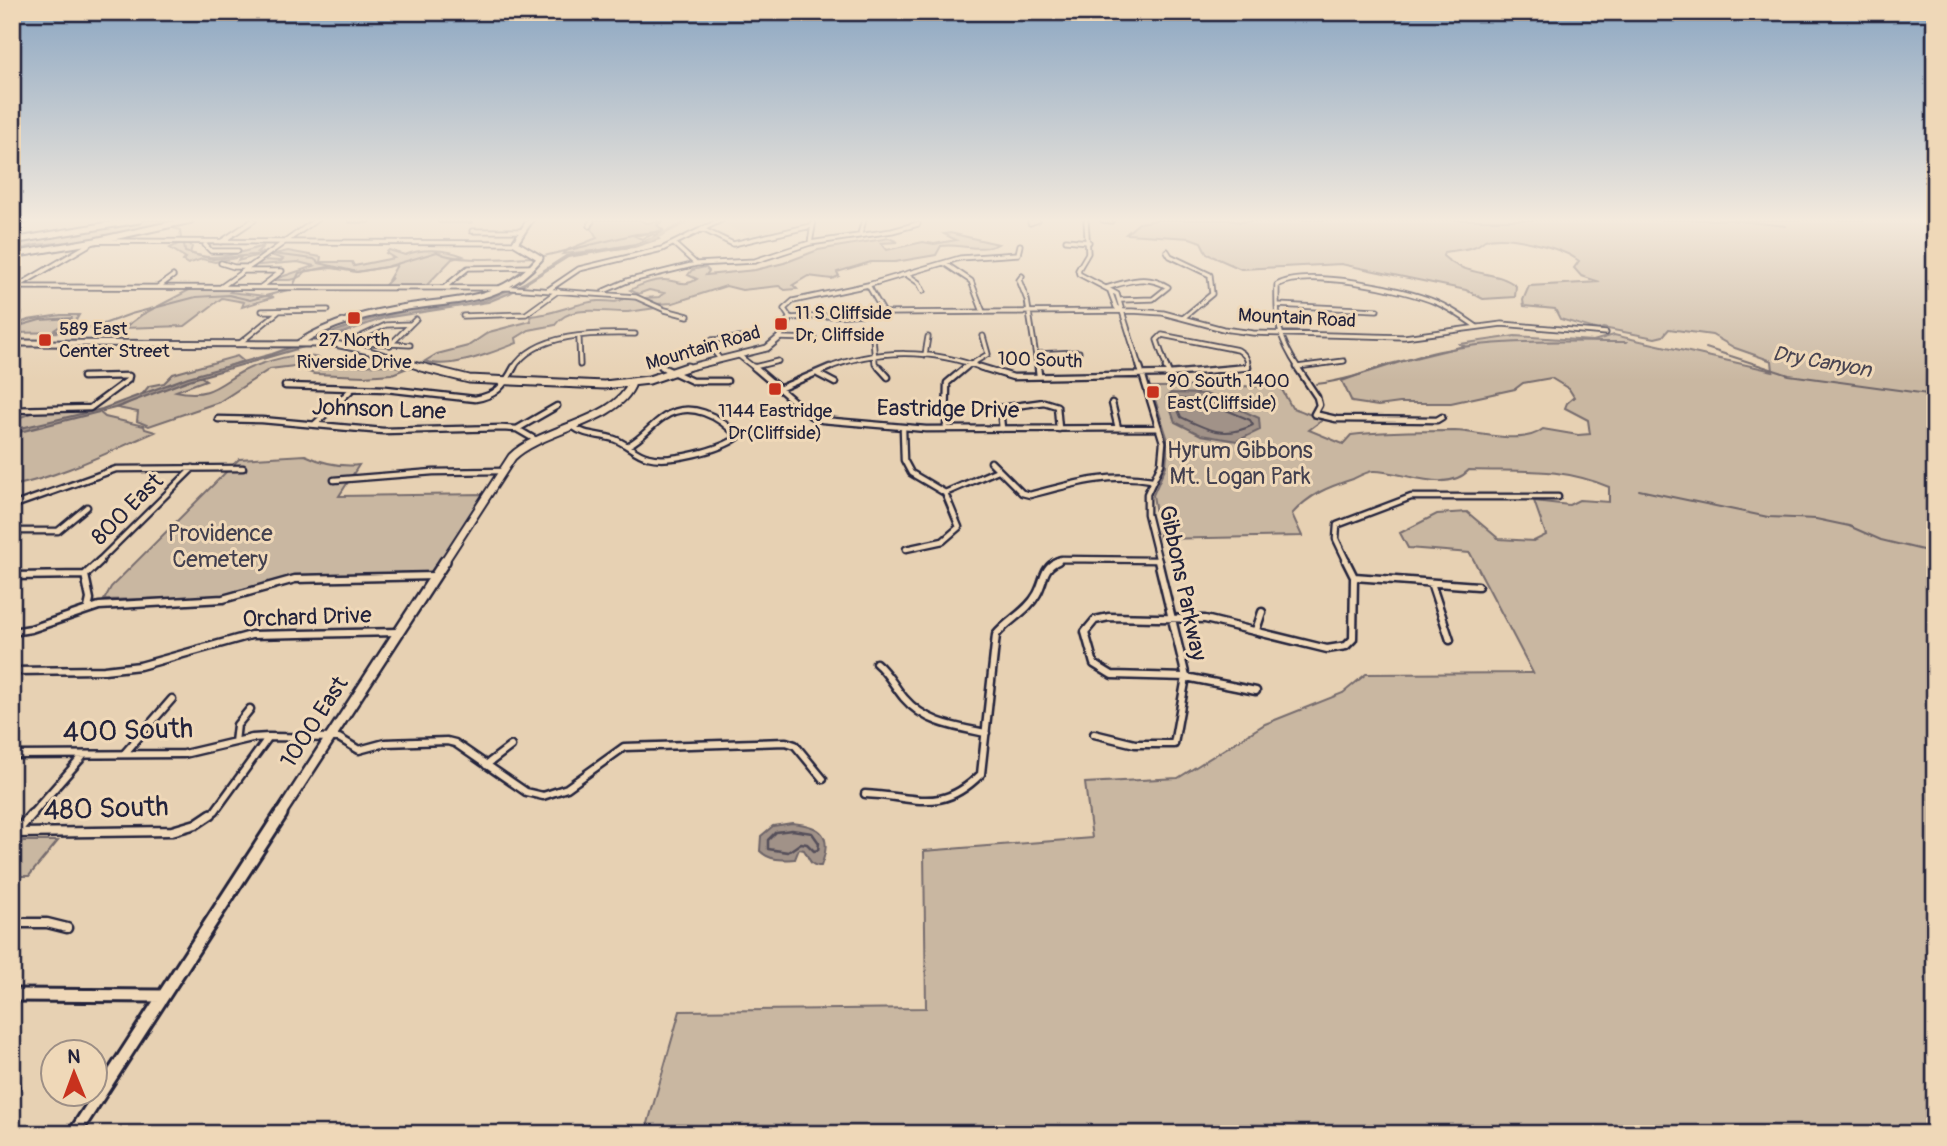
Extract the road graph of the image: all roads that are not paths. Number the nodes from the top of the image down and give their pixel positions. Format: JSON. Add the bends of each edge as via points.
{"nodes":[{"id":1,"x":39,"y":273,"type":"edge"},
{"id":2,"x":240,"y":273,"type":"edge"},
{"id":3,"x":279,"y":273,"type":"edge"},
{"id":4,"x":461,"y":273,"type":"edge"},
{"id":5,"x":525,"y":273,"type":"edge"},
{"id":6,"x":576,"y":273,"type":"edge"},
{"id":7,"x":658,"y":273,"type":"edge"},
{"id":8,"x":960,"y":273,"type":"edge"},
{"id":9,"x":1079,"y":273,"type":"edge"},
{"id":10,"x":1207,"y":273,"type":"edge"},
{"id":11,"x":906,"y":274,"type":"joint"},
{"id":12,"x":173,"y":276,"type":"dead end"},
{"id":13,"x":1022,"y":276,"type":"dead end"},
{"id":14,"x":868,"y":285,"type":"junction"},
{"id":15,"x":158,"y":287,"type":"junction"},
{"id":16,"x":221,"y":287,"type":"junction"},
{"id":17,"x":261,"y":287,"type":"junction"},
{"id":18,"x":445,"y":287,"type":"junction"},
{"id":19,"x":14,"y":288,"type":"edge"},
{"id":20,"x":510,"y":288,"type":"junction"},
{"id":21,"x":1108,"y":289,"type":"junction"},
{"id":22,"x":548,"y":290,"type":"junction"},
{"id":23,"x":558,"y":291,"type":"junction"},
{"id":24,"x":923,"y":291,"type":"dead end"},
{"id":25,"x":601,"y":292,"type":"junction"},
{"id":26,"x":1114,"y":300,"type":"junction"},
{"id":27,"x":1121,"y":300,"type":"junction"},
{"id":28,"x":1277,"y":305,"type":"junction"},
{"id":29,"x":328,"y":310,"type":"dead end"},
{"id":30,"x":1377,"y":310,"type":"dead end"},
{"id":31,"x":1122,"y":311,"type":"junction"},
{"id":32,"x":262,"y":312,"type":"dead end"},
{"id":33,"x":279,"y":312,"type":"junction"},
{"id":34,"x":983,"y":312,"type":"junction"},
{"id":35,"x":1029,"y":312,"type":"junction"},
{"id":36,"x":19,"y":313,"type":"dead end"},
{"id":37,"x":884,"y":313,"type":"junction"},
{"id":38,"x":463,"y":316,"type":"dead end"},
{"id":39,"x":688,"y":316,"type":"dead end"},
{"id":40,"x":12,"y":317,"type":"edge"},
{"id":41,"x":416,"y":318,"type":"dead end"},
{"id":42,"x":790,"y":318,"type":"junction"},
{"id":43,"x":1183,"y":318,"type":"junction"},
{"id":44,"x":411,"y":324,"type":"junction"},
{"id":45,"x":1477,"y":327,"type":"junction"},
{"id":46,"x":1606,"y":333,"type":"dead end"},
{"id":47,"x":635,"y":334,"type":"dead end"},
{"id":48,"x":1280,"y":334,"type":"junction"},
{"id":49,"x":982,"y":336,"type":"dead end"},
{"id":50,"x":873,"y":337,"type":"dead end"},
{"id":51,"x":928,"y":337,"type":"dead end"},
{"id":52,"x":740,"y":338,"type":"dead end"},
{"id":53,"x":779,"y":338,"type":"junction"},
{"id":54,"x":579,"y":339,"type":"junction"},
{"id":55,"x":816,"y":339,"type":"dead end"},
{"id":56,"x":12,"y":342,"type":"edge"},
{"id":57,"x":240,"y":343,"type":"junction"},
{"id":58,"x":299,"y":343,"type":"junction"},
{"id":59,"x":343,"y":345,"type":"junction"},
{"id":60,"x":390,"y":345,"type":"junction"},
{"id":61,"x":410,"y":345,"type":"dead end"},
{"id":62,"x":356,"y":347,"type":"junction"},
{"id":63,"x":1079,"y":352,"type":"dead end"},
{"id":64,"x":1036,"y":354,"type":"junction"},
{"id":65,"x":737,"y":355,"type":"junction"},
{"id":66,"x":925,"y":355,"type":"junction"},
{"id":67,"x":647,"y":356,"type":"dead end"},
{"id":68,"x":873,"y":356,"type":"junction"},
{"id":69,"x":720,"y":359,"type":"junction"},
{"id":70,"x":778,"y":360,"type":"dead end"},
{"id":71,"x":1344,"y":360,"type":"dead end"},
{"id":72,"x":580,"y":365,"type":"dead end"},
{"id":73,"x":970,"y":365,"type":"junction"},
{"id":74,"x":1297,"y":367,"type":"junction"},
{"id":75,"x":754,"y":368,"type":"junction"},
{"id":76,"x":669,"y":372,"type":"junction"},
{"id":77,"x":818,"y":374,"type":"junction"},
{"id":78,"x":1169,"y":374,"type":"junction"},
{"id":79,"x":1142,"y":375,"type":"junction"},
{"id":80,"x":1039,"y":376,"type":"junction"},
{"id":81,"x":83,"y":377,"type":"dead end"},
{"id":82,"x":888,"y":377,"type":"dead end"},
{"id":83,"x":505,"y":381,"type":"junction"},
{"id":84,"x":727,"y":382,"type":"dead end"},
{"id":85,"x":632,"y":383,"type":"junction"},
{"id":86,"x":835,"y":383,"type":"dead end"},
{"id":87,"x":285,"y":386,"type":"dead end"},
{"id":88,"x":781,"y":388,"type":"junction"},
{"id":89,"x":352,"y":389,"type":"junction"},
{"id":90,"x":1112,"y":402,"type":"dead end"},
{"id":91,"x":557,"y":406,"type":"dead end"},
{"id":92,"x":12,"y":410,"type":"edge"},
{"id":93,"x":1442,"y":417,"type":"dead end"},
{"id":94,"x":218,"y":419,"type":"dead end"},
{"id":95,"x":315,"y":424,"type":"junction"},
{"id":96,"x":572,"y":426,"type":"junction"},
{"id":97,"x":903,"y":428,"type":"junction"},
{"id":98,"x":1118,"y":428,"type":"junction"},
{"id":99,"x":1159,"y":428,"type":"junction"},
{"id":100,"x":517,"y":429,"type":"junction"},
{"id":101,"x":946,"y":429,"type":"junction"},
{"id":102,"x":1002,"y":429,"type":"junction"},
{"id":103,"x":1059,"y":429,"type":"junction"},
{"id":104,"x":536,"y":440,"type":"junction"},
{"id":105,"x":629,"y":444,"type":"junction"},
{"id":106,"x":991,"y":462,"type":"dead end"},
{"id":107,"x":193,"y":468,"type":"junction"},
{"id":108,"x":243,"y":468,"type":"dead end"},
{"id":109,"x":998,"y":470,"type":"junction"},
{"id":110,"x":503,"y":471,"type":"junction"},
{"id":111,"x":334,"y":480,"type":"dead end"},
{"id":112,"x":1152,"y":480,"type":"junction"},
{"id":113,"x":945,"y":493,"type":"junction"},
{"id":114,"x":1558,"y":496,"type":"dead end"},
{"id":115,"x":12,"y":506,"type":"edge"},
{"id":116,"x":87,"y":507,"type":"dead end"},
{"id":117,"x":12,"y":531,"type":"edge"},
{"id":118,"x":906,"y":549,"type":"dead end"},
{"id":119,"x":1158,"y":560,"type":"junction"},
{"id":120,"x":85,"y":575,"type":"junction"},
{"id":121,"x":12,"y":576,"type":"edge"},
{"id":122,"x":435,"y":576,"type":"junction"},
{"id":123,"x":1354,"y":577,"type":"junction"},
{"id":124,"x":1431,"y":583,"type":"junction"},
{"id":125,"x":1478,"y":586,"type":"dead end"},
{"id":126,"x":88,"y":608,"type":"junction"},
{"id":127,"x":1262,"y":612,"type":"dead end"},
{"id":128,"x":1172,"y":617,"type":"junction"},
{"id":129,"x":1256,"y":630,"type":"junction"},
{"id":130,"x":12,"y":632,"type":"edge"},
{"id":131,"x":398,"y":632,"type":"junction"},
{"id":132,"x":1450,"y":640,"type":"dead end"},
{"id":133,"x":876,"y":663,"type":"dead end"},
{"id":134,"x":12,"y":671,"type":"edge"},
{"id":135,"x":1186,"y":677,"type":"junction"},
{"id":136,"x":1256,"y":691,"type":"dead end"},
{"id":137,"x":172,"y":699,"type":"dead end"},
{"id":138,"x":250,"y":709,"type":"dead end"},
{"id":139,"x":986,"y":733,"type":"junction"},
{"id":140,"x":1094,"y":734,"type":"dead end"},
{"id":141,"x":268,"y":737,"type":"junction"},
{"id":142,"x":328,"y":737,"type":"junction"},
{"id":143,"x":236,"y":742,"type":"junction"},
{"id":144,"x":511,"y":746,"type":"dead end"},
{"id":145,"x":124,"y":754,"type":"junction"},
{"id":146,"x":12,"y":755,"type":"edge"},
{"id":147,"x":84,"y":755,"type":"junction"},
{"id":148,"x":486,"y":765,"type":"junction"},
{"id":149,"x":823,"y":779,"type":"dead end"},
{"id":150,"x":865,"y":794,"type":"dead end"},
{"id":151,"x":14,"y":835,"type":"edge"},
{"id":152,"x":12,"y":923,"type":"edge"},
{"id":153,"x":67,"y":928,"type":"dead end"},
{"id":154,"x":12,"y":995,"type":"edge"},
{"id":155,"x":163,"y":996,"type":"junction"},
{"id":156,"x":12,"y":1075,"type":"edge"},
{"id":157,"x":12,"y":1097,"type":"edge"},
{"id":158,"x":74,"y":1134,"type":"edge"}],
"edges":[{"from":1,"to":19,"type":"street"},
{"from":2,"to":16,"type":"street"},
{"from":3,"to":17,"type":"street"},
{"from":4,"to":18,"type":"street"},
{"from":5,"to":20,"type":"street"},
{"from":6,"to":22,"type":"street"},
{"from":7,"to":25,"type":"street"},
{"from":8,"to":34,"type":"street","via":[[971,281]]},
{"from":9,"to":21,"type":"street"},
{"from":10,"to":43,"type":"street","via":[[1212,279],[1212,294]]},
{"from":11,"to":14,"type":"street"},
{"from":11,"to":24,"type":"street"},
{"from":12,"to":15,"type":"street"},
{"from":13,"to":35,"type":"street","via":[[1019,280]]},
{"from":14,"to":37,"type":"street"},
{"from":14,"to":42,"type":"street","via":[[793,301],[784,309]]},
{"from":15,"to":16,"type":"street"},
{"from":15,"to":19,"type":"street"},
{"from":16,"to":17,"type":"street"},
{"from":17,"to":18,"type":"street"},
{"from":18,"to":20,"type":"street"},
{"from":20,"to":22,"type":"street"},
{"from":20,"to":58,"type":"street","via":[[474,300],[374,314]]},
{"from":21,"to":26,"type":"street"},
{"from":21,"to":27,"type":"street"},
{"from":21,"to":27,"type":"street","via":[[1137,278],[1168,287],[1155,299]]},
{"from":22,"to":23,"type":"street"},
{"from":23,"to":25,"type":"street"},
{"from":23,"to":38,"type":"street","via":[[526,314]]},
{"from":25,"to":39,"type":"street","via":[[636,297]]},
{"from":26,"to":27,"type":"street"},
{"from":26,"to":31,"type":"street"},
{"from":27,"to":31,"type":"street"},
{"from":28,"to":30,"type":"street"},
{"from":28,"to":45,"type":"street","via":[[1277,285],[1287,279],[1360,283],[1438,303]]},
{"from":28,"to":48,"type":"street"},
{"from":29,"to":33,"type":"street"},
{"from":31,"to":35,"type":"street","name":"Mountain Road"},
{"from":31,"to":43,"type":"street","name":"Mountain Road"},
{"from":31,"to":79,"type":"street","name":"Gibbons Parkway"},
{"from":32,"to":33,"type":"street"},
{"from":33,"to":57,"type":"street"},
{"from":34,"to":35,"type":"street","name":"Mountain Road"},
{"from":34,"to":37,"type":"street","name":"Mountain Road"},
{"from":35,"to":64,"type":"street"},
{"from":36,"to":40,"type":"street"},
{"from":37,"to":42,"type":"street","name":"Mountain Road"},
{"from":41,"to":44,"type":"street"},
{"from":42,"to":53,"type":"street","name":"Mountain Road"},
{"from":43,"to":48,"type":"street","name":"Mountain Road","via":[[1237,332]]},
{"from":44,"to":59,"type":"street","via":[[386,325]]},
{"from":44,"to":60,"type":"street"},
{"from":45,"to":46,"type":"street","name":"Mountain Road","via":[[1503,324]]},
{"from":45,"to":48,"type":"street","name":"Mountain Road","via":[[1385,338]]},
{"from":47,"to":54,"type":"street"},
{"from":48,"to":74,"type":"street"},
{"from":49,"to":73,"type":"street","via":[[988,354]]},
{"from":50,"to":68,"type":"street"},
{"from":51,"to":66,"type":"street"},
{"from":52,"to":69,"type":"street","via":[[711,341]]},
{"from":53,"to":55,"type":"street"},
{"from":53,"to":65,"type":"street","name":"Mountain Road","via":[[767,348]]},
{"from":54,"to":72,"type":"street"},
{"from":54,"to":83,"type":"street","via":[[530,351]]},
{"from":56,"to":57,"type":"street","name":"Mountain Road"},
{"from":57,"to":58,"type":"street","name":"Mountain Road"},
{"from":58,"to":59,"type":"street","name":"Mountain Road"},
{"from":59,"to":62,"type":"street","name":"Mountain Road"},
{"from":60,"to":61,"type":"street"},
{"from":60,"to":62,"type":"street"},
{"from":62,"to":83,"type":"street","name":"Mountain Road","via":[[451,376]]},
{"from":63,"to":64,"type":"street"},
{"from":64,"to":80,"type":"street"},
{"from":65,"to":69,"type":"street","name":"Mountain Road"},
{"from":65,"to":75,"type":"street","name":"Eastridge Drive"},
{"from":66,"to":68,"type":"street","name":"100 South"},
{"from":66,"to":73,"type":"street","name":"100 South","via":[[953,357]]},
{"from":67,"to":76,"type":"street"},
{"from":68,"to":77,"type":"street","name":"100 South","via":[[853,358]]},
{"from":68,"to":82,"type":"street"},
{"from":69,"to":76,"type":"street","name":"Mountain Road"},
{"from":70,"to":75,"type":"street"},
{"from":71,"to":74,"type":"street"},
{"from":73,"to":80,"type":"street","name":"100 South","via":[[1000,375]]},
{"from":73,"to":101,"type":"street","via":[[947,383]]},
{"from":74,"to":93,"type":"street","via":[[1317,397],[1314,414],[1336,419]]},
{"from":75,"to":88,"type":"street","name":"Eastridge Drive"},
{"from":76,"to":84,"type":"street","via":[[690,383]]},
{"from":76,"to":85,"type":"street","name":"Mountain Road"},
{"from":77,"to":86,"type":"street"},
{"from":77,"to":88,"type":"street","name":"100 South"},
{"from":78,"to":78,"type":"street","name":"100 South","via":[[1248,368],[1249,363],[1235,349],[1162,335],[1157,340]]},
{"from":78,"to":79,"type":"street","name":"100 South"},
{"from":79,"to":80,"type":"street","name":"100 South"},
{"from":79,"to":99,"type":"street","name":"Gibbons Parkway"},
{"from":81,"to":92,"type":"street","via":[[130,376],[90,408]]},
{"from":83,"to":85,"type":"street","name":"Mountain Road"},
{"from":83,"to":89,"type":"street","via":[[497,393],[484,398]]},
{"from":85,"to":96,"type":"street","name":"1000 East","via":[[629,391],[600,414]]},
{"from":87,"to":89,"type":"street"},
{"from":88,"to":97,"type":"street","name":"Eastridge Drive","via":[[811,416],[822,420]]},
{"from":89,"to":95,"type":"street"},
{"from":90,"to":98,"type":"street"},
{"from":91,"to":100,"type":"street"},
{"from":94,"to":95,"type":"street","name":"Johnson Lane"},
{"from":95,"to":100,"type":"street","name":"Johnson Lane","via":[[383,431]]},
{"from":96,"to":104,"type":"street","name":"1000 East"},
{"from":96,"to":105,"type":"street","via":[[584,434]]},
{"from":97,"to":101,"type":"street","name":"Eastridge Drive"},
{"from":97,"to":113,"type":"street","via":[[904,460],[911,473]]},
{"from":98,"to":99,"type":"street","name":"Eastridge Drive"},
{"from":98,"to":103,"type":"street","name":"Eastridge Drive"},
{"from":99,"to":112,"type":"street","name":"Gibbons Parkway","via":[[1163,450]]},
{"from":100,"to":104,"type":"street"},
{"from":101,"to":102,"type":"street","name":"Eastridge Drive"},
{"from":102,"to":103,"type":"street","name":"Eastridge Drive"},
{"from":102,"to":103,"type":"street","via":[[1000,408],[1044,402],[1057,406]]},
{"from":104,"to":110,"type":"street","name":"1000 East","via":[[516,452]]},
{"from":105,"to":105,"type":"street","via":[[647,457],[659,459],[724,446],[738,438],[711,415],[685,411],[666,415]]},
{"from":106,"to":109,"type":"street"},
{"from":107,"to":108,"type":"street"},
{"from":107,"to":115,"type":"street","via":[[116,469]]},
{"from":107,"to":120,"type":"street","name":"800 East"},
{"from":109,"to":112,"type":"street","via":[[1030,495],[1094,478]]},
{"from":109,"to":113,"type":"street"},
{"from":110,"to":111,"type":"street"},
{"from":110,"to":122,"type":"street","name":"1000 East"},
{"from":112,"to":119,"type":"street","name":"Gibbons Parkway","via":[[1147,514]]},
{"from":113,"to":118,"type":"street","via":[[959,527],[955,535]]},
{"from":114,"to":123,"type":"street","via":[[1411,497],[1342,523],[1334,534]]},
{"from":116,"to":117,"type":"street","via":[[58,531]]},
{"from":119,"to":128,"type":"street","name":"Gibbons Parkway"},
{"from":119,"to":139,"type":"street","via":[[1061,559],[1044,569],[1033,601],[996,635]]},
{"from":120,"to":121,"type":"street"},
{"from":120,"to":126,"type":"street"},
{"from":122,"to":126,"type":"street","via":[[295,579],[223,599]]},
{"from":122,"to":131,"type":"street","name":"1000 East"},
{"from":123,"to":124,"type":"street"},
{"from":123,"to":129,"type":"street","via":[[1353,639],[1346,646],[1327,649]]},
{"from":124,"to":125,"type":"street"},
{"from":124,"to":132,"type":"street"},
{"from":126,"to":130,"type":"street"},
{"from":127,"to":129,"type":"street"},
{"from":128,"to":129,"type":"street"},
{"from":128,"to":135,"type":"street","name":"Gibbons Parkway"},
{"from":128,"to":135,"type":"street","via":[[1095,620],[1085,632],[1089,658],[1112,675]]},
{"from":131,"to":134,"type":"street","name":"Orchard Drive","via":[[251,635],[227,638],[155,664]]},
{"from":131,"to":142,"type":"street","name":"1000 East"},
{"from":133,"to":139,"type":"street","via":[[888,671],[913,708],[931,720]]},
{"from":135,"to":136,"type":"street"},
{"from":135,"to":140,"type":"street","name":"Gibbons Parkway","via":[[1174,744],[1135,744]]},
{"from":137,"to":145,"type":"street"},
{"from":138,"to":143,"type":"street","via":[[237,726]]},
{"from":139,"to":150,"type":"street","via":[[981,774],[953,799],[918,802],[887,793]]},
{"from":141,"to":142,"type":"street","name":"400 South"},
{"from":141,"to":143,"type":"street","name":"400 South"},
{"from":141,"to":151,"type":"street","name":"480 South","via":[[215,811],[196,824],[172,831]]},
{"from":142,"to":148,"type":"street","via":[[359,750],[385,743],[447,741]]},
{"from":142,"to":155,"type":"street","name":"1000 East"},
{"from":143,"to":145,"type":"street","name":"400 South","via":[[195,753]]},
{"from":144,"to":148,"type":"street"},
{"from":145,"to":147,"type":"street","name":"400 South"},
{"from":146,"to":147,"type":"street","name":"400 South"},
{"from":147,"to":151,"type":"street"},
{"from":148,"to":149,"type":"street","via":[[526,792],[543,796],[567,788],[624,747],[786,742],[794,745]]},
{"from":152,"to":153,"type":"street"},
{"from":154,"to":155,"type":"street"},
{"from":155,"to":158,"type":"street","name":"1000 East"},
{"from":156,"to":157,"type":"street"}]}
